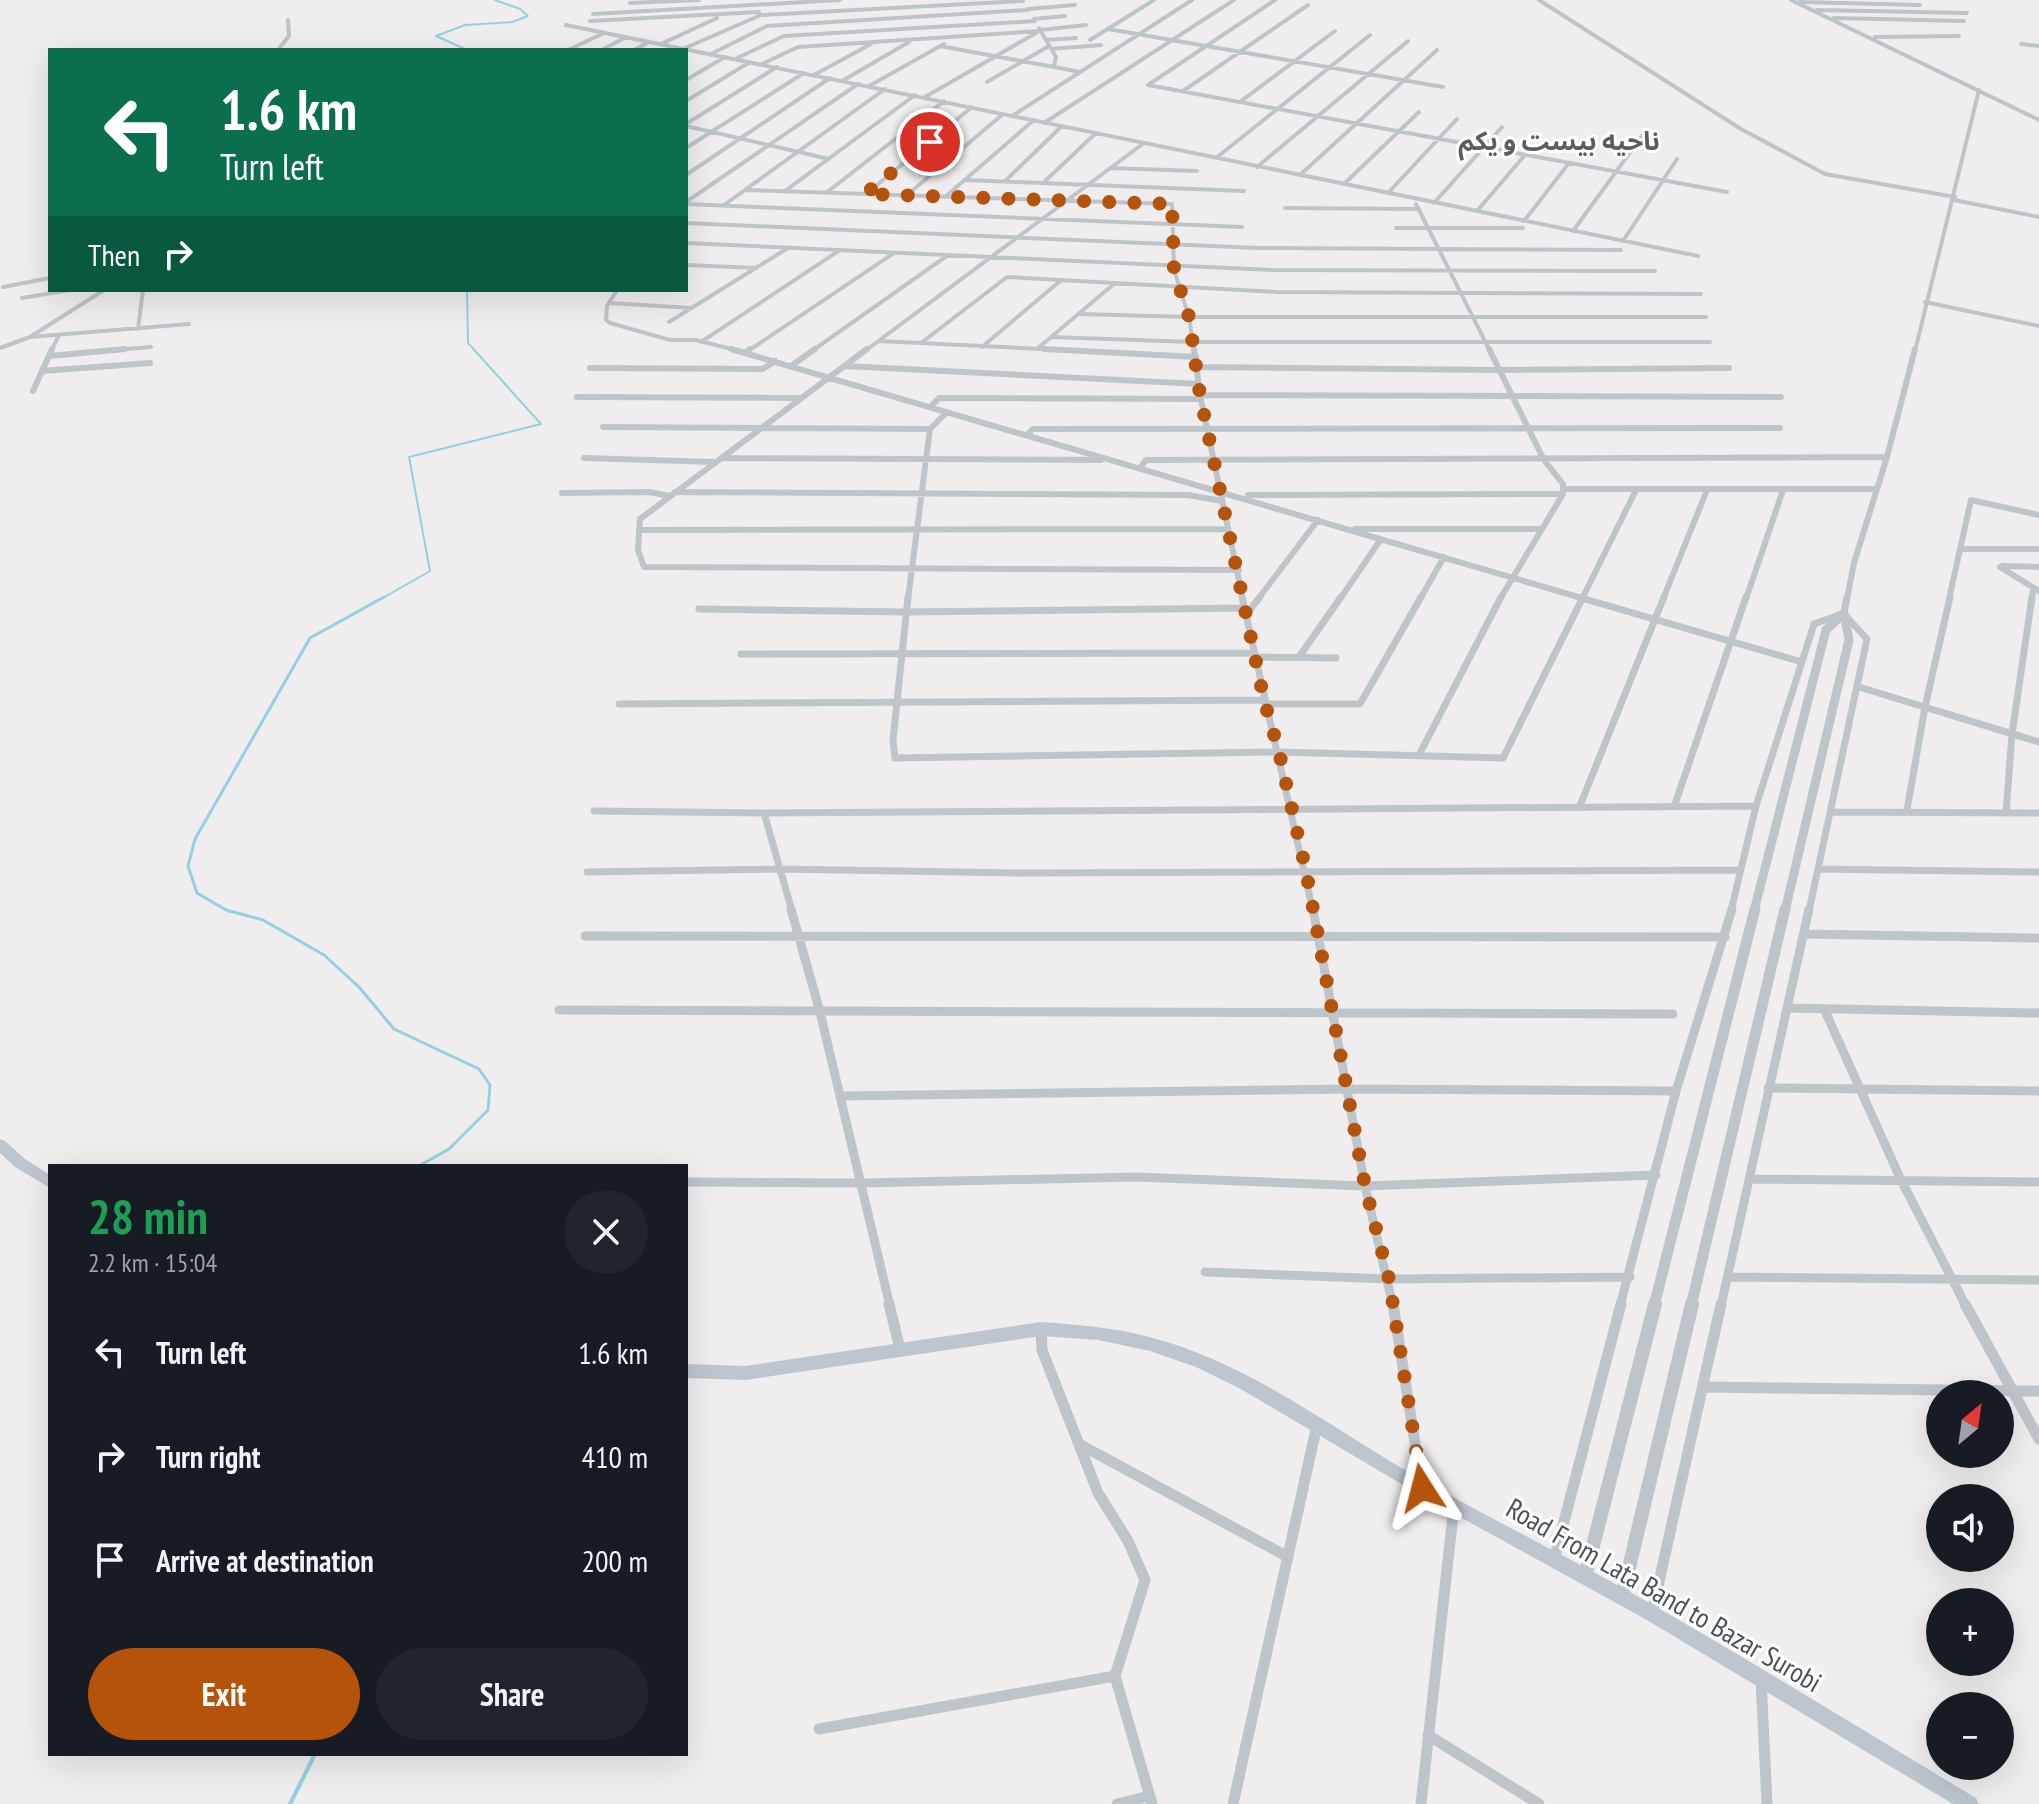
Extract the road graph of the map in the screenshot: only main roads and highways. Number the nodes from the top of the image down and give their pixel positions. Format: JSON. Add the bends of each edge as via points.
{"nodes":[{"id":1,"x":0,"y":1145,"type":"edge"},
{"id":2,"x":48,"y":1181,"type":"edge"},
{"id":3,"x":688,"y":1371,"type":"edge"},
{"id":4,"x":1970,"y":1804,"type":"edge"}],
"edges":[{"from":1,"to":2,"type":"main road"},
{"from":3,"to":4,"type":"main road","name":"Road From Lata Band to Bazar Surobi","via":[[746,1373],[1041,1329],[1079,1329],[1143,1340],[1200,1359],[1652,1613]]}]}
